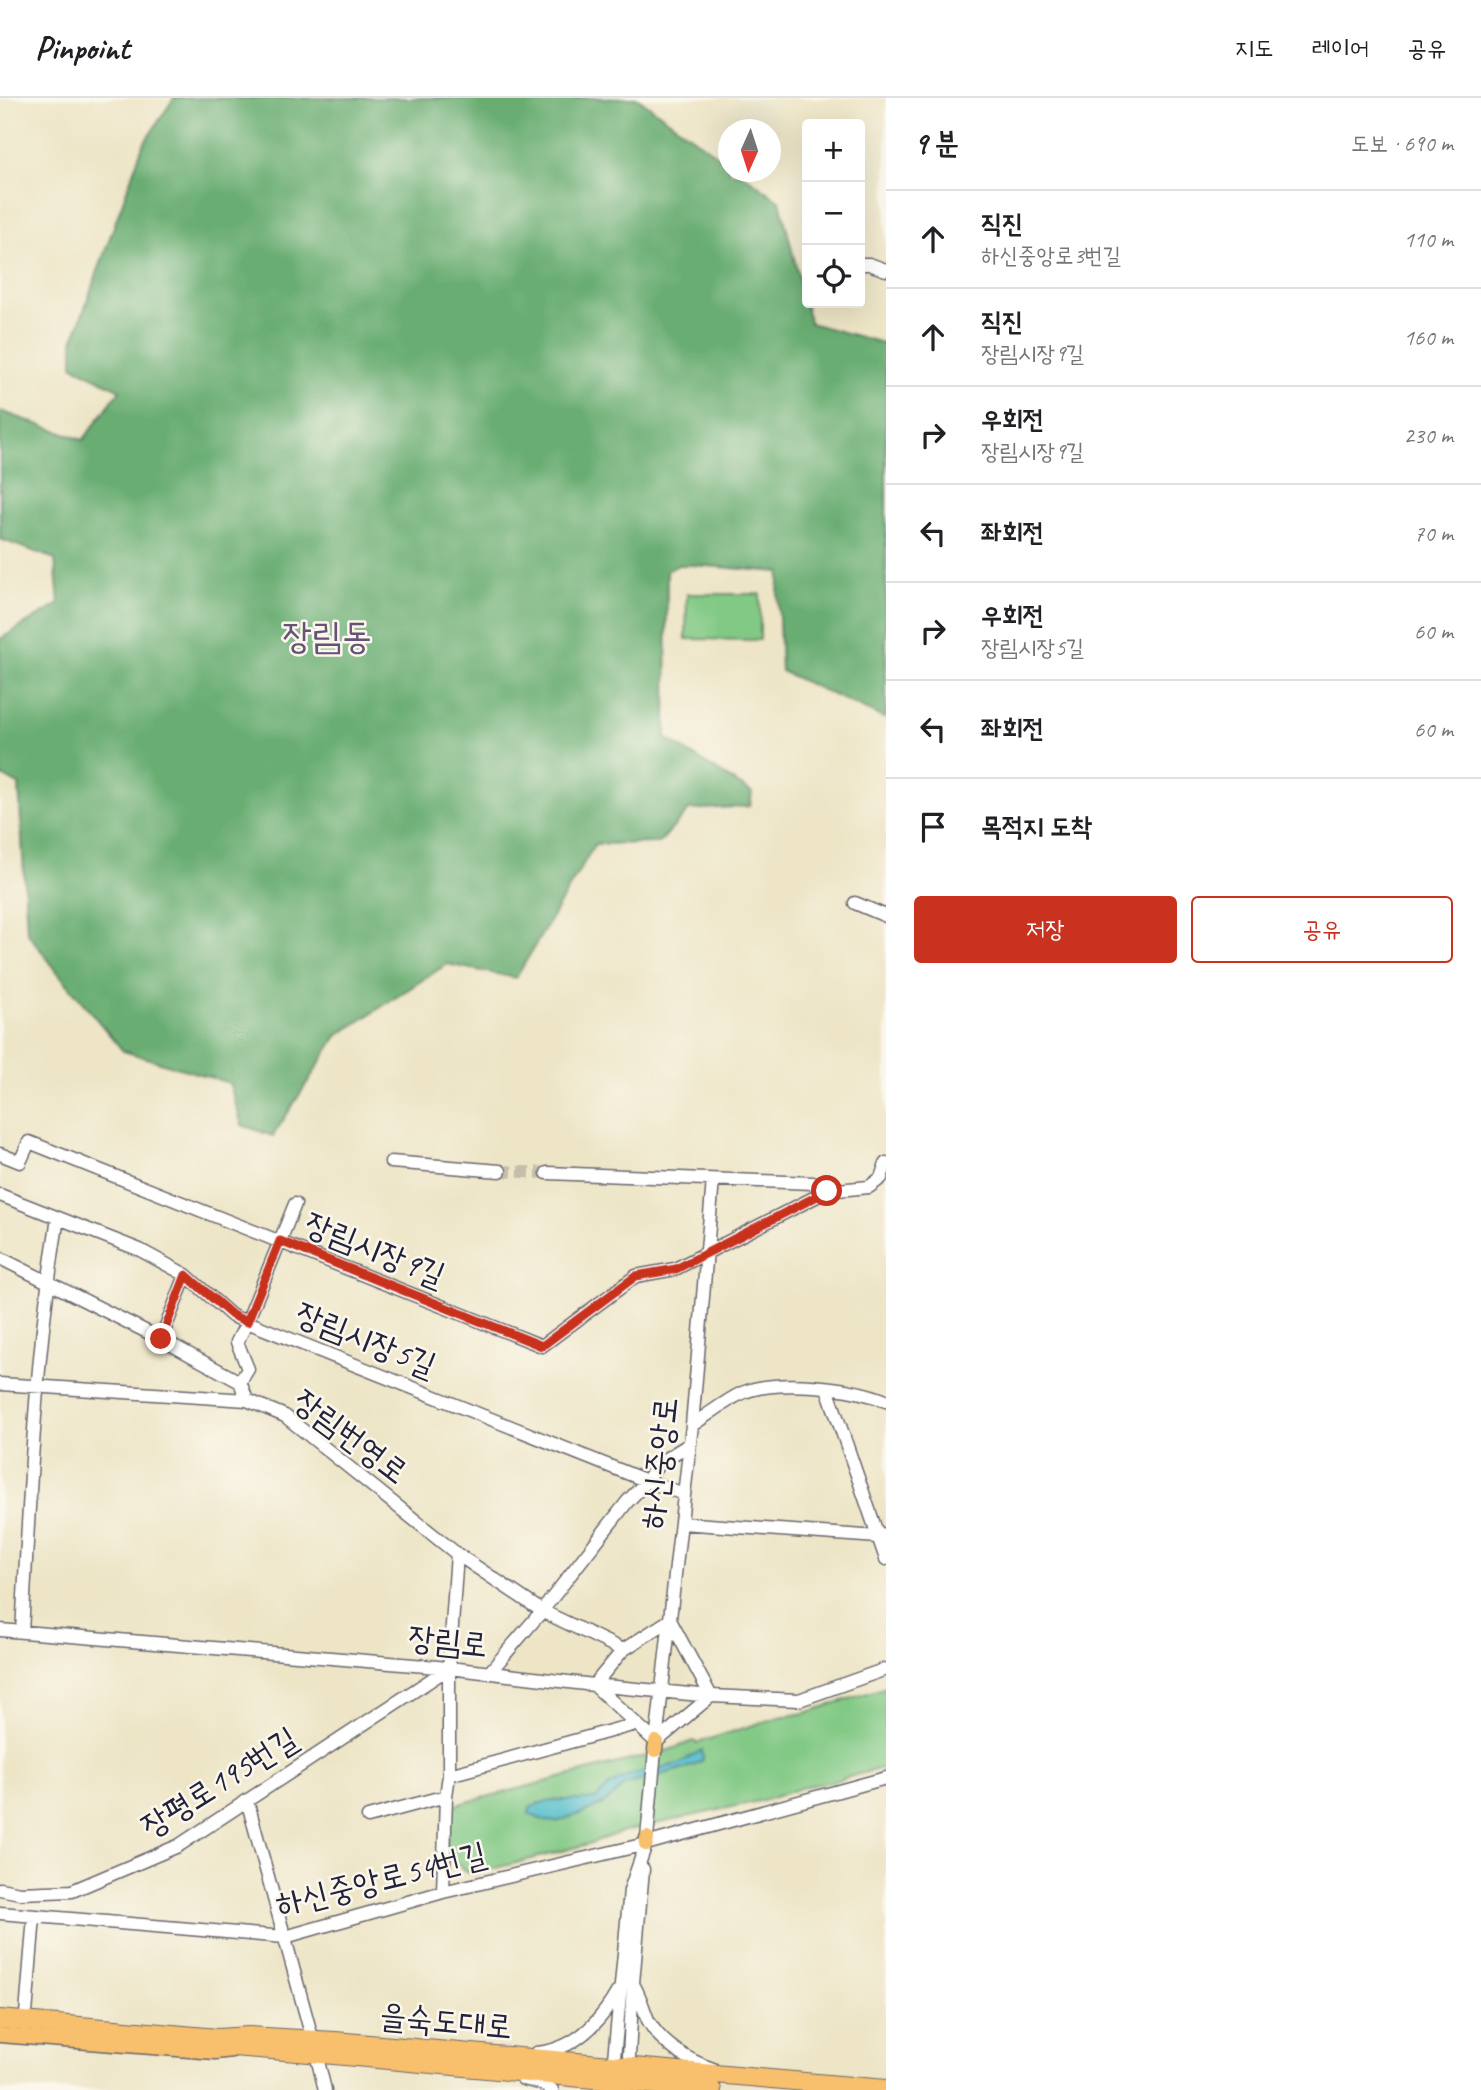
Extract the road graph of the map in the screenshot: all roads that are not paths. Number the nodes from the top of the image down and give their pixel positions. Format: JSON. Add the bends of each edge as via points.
{"nodes":[{"id":1,"x":865,"y":264,"type":"edge"},
{"id":2,"x":886,"y":270,"type":"edge"},
{"id":3,"x":855,"y":903,"type":"dead end"},
{"id":4,"x":886,"y":916,"type":"edge"},
{"id":5,"x":0,"y":1154,"type":"edge"},
{"id":6,"x":391,"y":1162,"type":"dead end"},
{"id":7,"x":886,"y":1163,"type":"edge"},
{"id":8,"x":500,"y":1171,"type":"tunnel mouth"},
{"id":9,"x":547,"y":1173,"type":"tunnel mouth"},
{"id":10,"x":713,"y":1180,"type":"junction"},
{"id":11,"x":813,"y":1183,"type":"dead end"},
{"id":12,"x":0,"y":1195,"type":"edge"},
{"id":13,"x":295,"y":1204,"type":"dead end"},
{"id":14,"x":58,"y":1218,"type":"junction"},
{"id":15,"x":280,"y":1241,"type":"junction"},
{"id":16,"x":706,"y":1254,"type":"junction"},
{"id":17,"x":0,"y":1258,"type":"edge"},
{"id":18,"x":186,"y":1275,"type":"junction"},
{"id":19,"x":48,"y":1281,"type":"junction"},
{"id":20,"x":247,"y":1322,"type":"junction"},
{"id":21,"x":161,"y":1339,"type":"junction"},
{"id":22,"x":240,"y":1382,"type":"junction"},
{"id":23,"x":0,"y":1384,"type":"edge"},
{"id":24,"x":36,"y":1386,"type":"junction"},
{"id":25,"x":827,"y":1388,"type":"junction"},
{"id":26,"x":247,"y":1400,"type":"junction"},
{"id":27,"x":886,"y":1401,"type":"edge"},
{"id":28,"x":692,"y":1425,"type":"junction"},
{"id":29,"x":690,"y":1444,"type":"junction"},
{"id":30,"x":647,"y":1481,"type":"junction"},
{"id":31,"x":684,"y":1494,"type":"junction"},
{"id":32,"x":681,"y":1524,"type":"junction"},
{"id":33,"x":882,"y":1536,"type":"edge"},
{"id":34,"x":457,"y":1554,"type":"junction"},
{"id":35,"x":886,"y":1559,"type":"edge"},
{"id":36,"x":542,"y":1611,"type":"junction"},
{"id":37,"x":670,"y":1620,"type":"junction"},
{"id":38,"x":0,"y":1630,"type":"edge"},
{"id":39,"x":22,"y":1632,"type":"junction"},
{"id":40,"x":623,"y":1650,"type":"junction"},
{"id":41,"x":449,"y":1668,"type":"junction"},
{"id":42,"x":886,"y":1669,"type":"edge"},
{"id":43,"x":489,"y":1673,"type":"junction"},
{"id":44,"x":594,"y":1685,"type":"junction"},
{"id":45,"x":662,"y":1692,"type":"junction"},
{"id":46,"x":711,"y":1696,"type":"junction"},
{"id":47,"x":636,"y":1724,"type":"junction"},
{"id":48,"x":655,"y":1746,"type":"junction"},
{"id":49,"x":449,"y":1775,"type":"junction"},
{"id":50,"x":886,"y":1778,"type":"edge"},
{"id":51,"x":446,"y":1797,"type":"junction"},
{"id":52,"x":247,"y":1800,"type":"junction"},
{"id":53,"x":368,"y":1817,"type":"dead end"},
{"id":54,"x":646,"y":1841,"type":"junction"},
{"id":55,"x":0,"y":1889,"type":"edge"},
{"id":56,"x":443,"y":1892,"type":"junction"},
{"id":57,"x":0,"y":1913,"type":"edge"},
{"id":58,"x":34,"y":1916,"type":"junction"},
{"id":59,"x":285,"y":1937,"type":"junction"},
{"id":60,"x":626,"y":1985,"type":"junction"},
{"id":61,"x":0,"y":2011,"type":"edge"},
{"id":62,"x":26,"y":2014,"type":"junction"},
{"id":63,"x":0,"y":2019,"type":"edge"},
{"id":64,"x":0,"y":2027,"type":"edge"},
{"id":65,"x":0,"y":2035,"type":"edge"},
{"id":66,"x":248,"y":2043,"type":"junction"},
{"id":67,"x":315,"y":2047,"type":"junction"},
{"id":68,"x":504,"y":2057,"type":"junction"},
{"id":69,"x":489,"y":2069,"type":"junction"},
{"id":70,"x":733,"y":2076,"type":"junction"},
{"id":71,"x":619,"y":2079,"type":"edge"},
{"id":72,"x":886,"y":2089,"type":"edge"},
{"id":73,"x":325,"y":2090,"type":"edge"},
{"id":74,"x":552,"y":2090,"type":"edge"},
{"id":75,"x":712,"y":2090,"type":"edge"}],
"edges":[{"from":1,"to":2,"type":"street"},
{"from":3,"to":4,"type":"street"},
{"from":5,"to":15,"type":"street","name":"장림시장9길","via":[[20,1162],[29,1142]]},
{"from":6,"to":8,"type":"street"},
{"from":7,"to":16,"type":"street","via":[[881,1178],[869,1188],[827,1191]]},
{"from":9,"to":10,"type":"street"},
{"from":10,"to":11,"type":"street"},
{"from":10,"to":16,"type":"street","name":"하신중앙로"},
{"from":12,"to":14,"type":"street","name":"장림시장5길"},
{"from":13,"to":15,"type":"street"},
{"from":14,"to":18,"type":"street","name":"장림시장5길","via":[[139,1250]]},
{"from":14,"to":19,"type":"street"},
{"from":15,"to":16,"type":"street","name":"장림시장9길","via":[[542,1346],[636,1276],[676,1269]]},
{"from":15,"to":20,"type":"street"},
{"from":16,"to":28,"type":"street","name":"하신중앙로"},
{"from":17,"to":19,"type":"street"},
{"from":18,"to":20,"type":"street","name":"장림시장5길","via":[[232,1315]]},
{"from":18,"to":21,"type":"street"},
{"from":19,"to":21,"type":"street"},
{"from":19,"to":24,"type":"street"},
{"from":20,"to":22,"type":"street","via":[[237,1342],[248,1370]]},
{"from":20,"to":30,"type":"street","name":"장림시장5길"},
{"from":21,"to":22,"type":"street"},
{"from":22,"to":26,"type":"street"},
{"from":23,"to":24,"type":"street","name":"장림번영로"},
{"from":24,"to":26,"type":"street","name":"장림번영로"},
{"from":24,"to":39,"type":"street"},
{"from":25,"to":27,"type":"street","via":[[868,1393]]},
{"from":25,"to":28,"type":"street","via":[[774,1385],[743,1393]]},
{"from":25,"to":33,"type":"street"},
{"from":26,"to":34,"type":"street","name":"장림번영로","via":[[285,1416]]},
{"from":28,"to":29,"type":"street","name":"하신중앙로"},
{"from":29,"to":30,"type":"street","via":[[659,1463]]},
{"from":29,"to":31,"type":"street","name":"하신중앙로"},
{"from":30,"to":31,"type":"street","name":"장림시장5길"},
{"from":30,"to":36,"type":"street"},
{"from":31,"to":32,"type":"street","name":"하신중앙로"},
{"from":32,"to":33,"type":"street"},
{"from":32,"to":37,"type":"street","name":"하신중앙로"},
{"from":33,"to":35,"type":"street"},
{"from":34,"to":36,"type":"street","name":"장림번영로"},
{"from":34,"to":41,"type":"street"},
{"from":36,"to":40,"type":"street","name":"장림번영로"},
{"from":36,"to":43,"type":"street"},
{"from":37,"to":40,"type":"street"},
{"from":37,"to":45,"type":"street","name":"하신중앙로"},
{"from":37,"to":46,"type":"street"},
{"from":38,"to":39,"type":"street","name":"장림로"},
{"from":39,"to":41,"type":"street","name":"장림로"},
{"from":40,"to":44,"type":"street"},
{"from":41,"to":43,"type":"street","name":"장림로"},
{"from":41,"to":49,"type":"street"},
{"from":41,"to":52,"type":"street","name":"장평로195번길"},
{"from":42,"to":46,"type":"street","name":"장림로","via":[[799,1700]]},
{"from":43,"to":44,"type":"street","name":"장림로"},
{"from":44,"to":45,"type":"street","name":"장림로"},
{"from":44,"to":47,"type":"street"},
{"from":45,"to":46,"type":"street","name":"장림로"},
{"from":45,"to":48,"type":"street","name":"하신중앙로"},
{"from":46,"to":48,"type":"street"},
{"from":47,"to":48,"type":"street"},
{"from":47,"to":49,"type":"street"},
{"from":48,"to":54,"type":"street","name":"하신중앙로"},
{"from":49,"to":51,"type":"street"},
{"from":50,"to":54,"type":"street","name":"하신중앙로54번길"},
{"from":51,"to":53,"type":"street"},
{"from":51,"to":56,"type":"street"},
{"from":52,"to":55,"type":"street","name":"장평로195번길","via":[[178,1846],[72,1891]]},
{"from":52,"to":59,"type":"street"},
{"from":54,"to":56,"type":"street","name":"하신중앙로54번길"},
{"from":54,"to":60,"type":"street","name":"하신중앙로"},
{"from":56,"to":59,"type":"street","name":"하신중앙로54번길"},
{"from":57,"to":58,"type":"street","name":"하신중앙로54번길"},
{"from":58,"to":59,"type":"street","name":"하신중앙로54번길"},
{"from":58,"to":62,"type":"street"},
{"from":59,"to":67,"type":"street"},
{"from":60,"to":68,"type":"street","via":[[599,2021],[570,2043],[548,2052]]},
{"from":60,"to":70,"type":"street","via":[[663,2038],[700,2065]]},
{"from":60,"to":71,"type":"street","name":"하신중앙로"},
{"from":61,"to":62,"type":"main road","name":"을숙도대로"},
{"from":62,"to":66,"type":"main road","name":"을숙도대로","via":[[219,2031]]},
{"from":63,"to":66,"type":"highway"},
{"from":64,"to":66,"type":"highway"},
{"from":65,"to":66,"type":"main road","name":"을숙도대로","via":[[215,2052]]},
{"from":66,"to":67,"type":"highway","name":"을숙도대로"},
{"from":67,"to":68,"type":"highway","name":"을숙도대로"},
{"from":67,"to":69,"type":"highway","name":"을숙도대로"},
{"from":67,"to":73,"type":"street"},
{"from":68,"to":71,"type":"highway","name":"을숙도대로"},
{"from":69,"to":71,"type":"highway","name":"을숙도대로"},
{"from":69,"to":74,"type":"street"},
{"from":70,"to":71,"type":"highway","name":"을숙도대로"},
{"from":70,"to":72,"type":"highway","name":"을숙도대로"},
{"from":71,"to":75,"type":"highway","name":"을숙도대로"}]}
